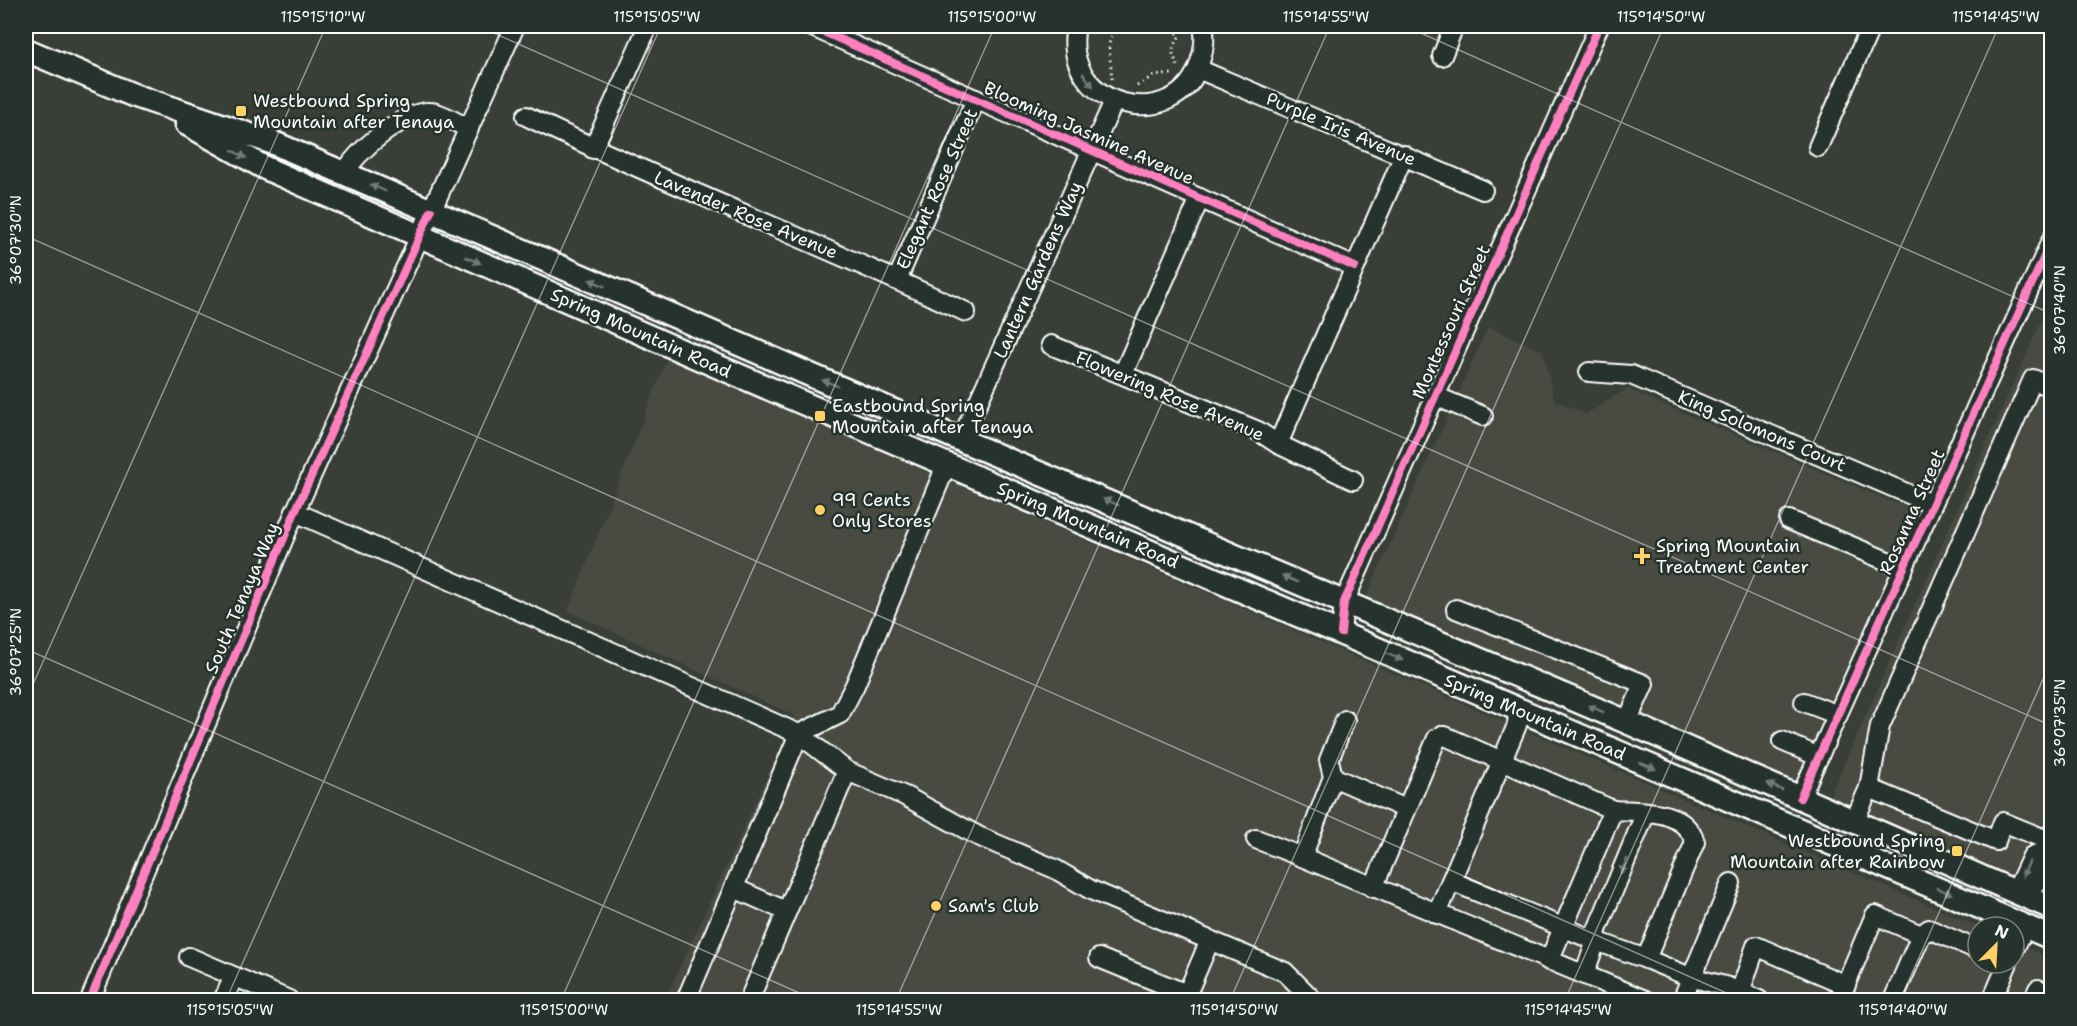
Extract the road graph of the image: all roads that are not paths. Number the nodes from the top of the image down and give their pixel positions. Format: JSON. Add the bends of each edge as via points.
{"nodes":[{"id":1,"x":515,"y":26,"type":"edge"},
{"id":2,"x":648,"y":26,"type":"edge"},
{"id":3,"x":810,"y":26,"type":"edge"},
{"id":4,"x":1076,"y":26,"type":"edge"},
{"id":5,"x":1203,"y":26,"type":"edge"},
{"id":6,"x":1454,"y":26,"type":"edge"},
{"id":7,"x":1599,"y":26,"type":"edge"},
{"id":8,"x":1871,"y":26,"type":"edge"},
{"id":9,"x":26,"y":50,"type":"edge"},
{"id":10,"x":1442,"y":56,"type":"dead end"},
{"id":11,"x":1198,"y":69,"type":"junction"},
{"id":12,"x":1116,"y":92,"type":"junction"},
{"id":13,"x":133,"y":95,"type":"junction"},
{"id":14,"x":976,"y":99,"type":"junction"},
{"id":15,"x":526,"y":116,"type":"dead end"},
{"id":16,"x":469,"y":129,"type":"junction"},
{"id":17,"x":1818,"y":147,"type":"dead end"},
{"id":18,"x":593,"y":148,"type":"junction"},
{"id":19,"x":1092,"y":151,"type":"junction"},
{"id":20,"x":1404,"y":155,"type":"junction"},
{"id":21,"x":345,"y":174,"type":"junction"},
{"id":22,"x":1483,"y":190,"type":"dead end"},
{"id":23,"x":1200,"y":198,"type":"junction"},
{"id":24,"x":431,"y":211,"type":"junction"},
{"id":25,"x":420,"y":237,"type":"junction"},
{"id":26,"x":2052,"y":239,"type":"edge"},
{"id":27,"x":1355,"y":267,"type":"junction"},
{"id":28,"x":897,"y":280,"type":"junction"},
{"id":29,"x":966,"y":312,"type":"dead end"},
{"id":30,"x":1051,"y":345,"type":"dead end"},
{"id":31,"x":1589,"y":372,"type":"dead end"},
{"id":32,"x":1123,"y":374,"type":"junction"},
{"id":33,"x":2052,"y":388,"type":"edge"},
{"id":34,"x":777,"y":392,"type":"junction"},
{"id":35,"x":1435,"y":396,"type":"junction"},
{"id":36,"x":1483,"y":416,"type":"dead end"},
{"id":37,"x":961,"y":440,"type":"junction"},
{"id":38,"x":1278,"y":444,"type":"junction"},
{"id":39,"x":945,"y":464,"type":"junction"},
{"id":40,"x":1353,"y":480,"type":"dead end"},
{"id":41,"x":1086,"y":492,"type":"junction"},
{"id":42,"x":1932,"y":504,"type":"junction"},
{"id":43,"x":295,"y":512,"type":"junction"},
{"id":44,"x":1789,"y":520,"type":"dead end"},
{"id":45,"x":1904,"y":568,"type":"junction"},
{"id":46,"x":1344,"y":602,"type":"junction"},
{"id":47,"x":1456,"y":609,"type":"dead end"},
{"id":48,"x":1341,"y":633,"type":"junction"},
{"id":49,"x":1804,"y":702,"type":"dead end"},
{"id":50,"x":1518,"y":710,"type":"junction"},
{"id":51,"x":1838,"y":715,"type":"junction"},
{"id":52,"x":1345,"y":720,"type":"dead end"},
{"id":53,"x":1627,"y":722,"type":"junction"},
{"id":54,"x":800,"y":734,"type":"junction"},
{"id":55,"x":1782,"y":741,"type":"dead end"},
{"id":56,"x":1819,"y":757,"type":"junction"},
{"id":57,"x":1502,"y":762,"type":"junction"},
{"id":58,"x":847,"y":771,"type":"junction"},
{"id":59,"x":1333,"y":777,"type":"junction"},
{"id":60,"x":1869,"y":788,"type":"junction"},
{"id":61,"x":1800,"y":798,"type":"junction"},
{"id":62,"x":1406,"y":809,"type":"junction"},
{"id":63,"x":1613,"y":810,"type":"junction"},
{"id":64,"x":1646,"y":812,"type":"junction"},
{"id":65,"x":1762,"y":814,"type":"junction"},
{"id":66,"x":1854,"y":822,"type":"junction"},
{"id":67,"x":1256,"y":839,"type":"dead end"},
{"id":68,"x":2048,"y":845,"type":"edge"},
{"id":69,"x":1302,"y":857,"type":"junction"},
{"id":70,"x":1950,"y":864,"type":"junction"},
{"id":71,"x":1451,"y":880,"type":"junction"},
{"id":72,"x":1731,"y":883,"type":"dead end"},
{"id":73,"x":734,"y":888,"type":"junction"},
{"id":74,"x":1373,"y":888,"type":"junction"},
{"id":75,"x":2021,"y":894,"type":"junction"},
{"id":76,"x":2052,"y":908,"type":"edge"},
{"id":77,"x":786,"y":911,"type":"junction"},
{"id":78,"x":1437,"y":914,"type":"junction"},
{"id":79,"x":1999,"y":915,"type":"edge"},
{"id":80,"x":2026,"y":926,"type":"edge"},
{"id":81,"x":1563,"y":928,"type":"junction"},
{"id":82,"x":1921,"y":935,"type":"junction"},
{"id":83,"x":2052,"y":938,"type":"edge"},
{"id":84,"x":1210,"y":940,"type":"junction"},
{"id":85,"x":1596,"y":941,"type":"junction"},
{"id":86,"x":1966,"y":945,"type":"edge"},
{"id":87,"x":189,"y":957,"type":"dead end"},
{"id":88,"x":1100,"y":958,"type":"dead end"},
{"id":89,"x":1646,"y":959,"type":"junction"},
{"id":90,"x":1549,"y":961,"type":"junction"},
{"id":91,"x":1584,"y":975,"type":"junction"},
{"id":92,"x":2003,"y":975,"type":"edge"},
{"id":93,"x":234,"y":977,"type":"junction"},
{"id":94,"x":1690,"y":977,"type":"junction"},
{"id":95,"x":1740,"y":992,"type":"junction"},
{"id":96,"x":1842,"y":993,"type":"edge"},
{"id":97,"x":2052,"y":996,"type":"edge"},
{"id":98,"x":1308,"y":999,"type":"edge"},
{"id":99,"x":90,"y":1000,"type":"edge"},
{"id":100,"x":223,"y":1000,"type":"edge"},
{"id":101,"x":289,"y":1000,"type":"edge"},
{"id":102,"x":686,"y":1000,"type":"edge"},
{"id":103,"x":749,"y":1000,"type":"edge"},
{"id":104,"x":1645,"y":1000,"type":"edge"},
{"id":105,"x":1682,"y":1000,"type":"edge"},
{"id":106,"x":1760,"y":1000,"type":"edge"},
{"id":107,"x":1893,"y":1000,"type":"edge"},
{"id":108,"x":1992,"y":1000,"type":"edge"},
{"id":109,"x":2033,"y":1000,"type":"edge"}],
"edges":[{"from":1,"to":16,"type":"street","name":"South Tenaya Way"},
{"from":2,"to":18,"type":"street"},
{"from":3,"to":14,"type":"street","name":"Blooming Jasmine Avenue"},
{"from":4,"to":12,"type":"street","one_way":true,"via":[[1076,57],[1084,76],[1097,91]]},
{"from":5,"to":11,"type":"street","via":[[1204,49]]},
{"from":6,"to":10,"type":"street"},
{"from":7,"to":35,"type":"street","name":"Montessouri Street"},
{"from":8,"to":17,"type":"street"},
{"from":9,"to":13,"type":"main road","name":"Spring Mountain Road"},
{"from":11,"to":12,"type":"street","via":[[1172,97],[1153,104],[1134,105]]},
{"from":11,"to":20,"type":"street","name":"Purple Iris Avenue"},
{"from":12,"to":19,"type":"street","name":"Lantern Gardens Way"},
{"from":13,"to":21,"type":"main road","name":"Spring Mountain Road","via":[[274,143]]},
{"from":13,"to":25,"type":"main road","name":"Spring Mountain Road","one_way":true,"via":[[265,168]]},
{"from":14,"to":19,"type":"street","name":"Blooming Jasmine Avenue"},
{"from":14,"to":28,"type":"street","name":"Elegant Rose Street"},
{"from":15,"to":18,"type":"street","name":"Lavender Rose Avenue"},
{"from":16,"to":21,"type":"street","via":[[432,112],[423,113],[398,124],[363,148]]},
{"from":16,"to":24,"type":"street","name":"South Tenaya Way"},
{"from":18,"to":28,"type":"street","name":"Lavender Rose Avenue"},
{"from":19,"to":23,"type":"street","name":"Blooming Jasmine Avenue"},
{"from":19,"to":37,"type":"street","name":"Lantern Gardens Way"},
{"from":20,"to":22,"type":"street","name":"Purple Iris Avenue"},
{"from":20,"to":27,"type":"street"},
{"from":24,"to":21,"type":"main road","name":"Spring Mountain Road","one_way":true},
{"from":23,"to":27,"type":"street","name":"Blooming Jasmine Avenue"},
{"from":23,"to":32,"type":"street"},
{"from":24,"to":25,"type":"street","name":"South Tenaya Way"},
{"from":37,"to":24,"type":"main road","name":"Spring Mountain Road","one_way":true},
{"from":25,"to":34,"type":"main road","name":"Spring Mountain Road","one_way":true},
{"from":25,"to":43,"type":"street","name":"South Tenaya Way"},
{"from":26,"to":42,"type":"street","name":"Rosanna Street"},
{"from":27,"to":38,"type":"street"},
{"from":28,"to":29,"type":"street","name":"Lavender Rose Avenue"},
{"from":30,"to":32,"type":"street","name":"Flowering Rose Avenue"},
{"from":31,"to":42,"type":"street","name":"King Solomons Court","via":[[1630,375]]},
{"from":32,"to":38,"type":"street","name":"Flowering Rose Avenue","via":[[1258,431]]},
{"from":33,"to":60,"type":"street","via":[[2033,379],[1880,726]]},
{"from":34,"to":37,"type":"main road","via":[[849,409],[942,445]]},
{"from":34,"to":39,"type":"main road","name":"Spring Mountain Road"},
{"from":35,"to":36,"type":"street"},
{"from":35,"to":46,"type":"street","name":"Montessouri Street"},
{"from":37,"to":41,"type":"main road","name":"Spring Mountain Road"},
{"from":38,"to":40,"type":"street","name":"Flowering Rose Avenue"},
{"from":39,"to":41,"type":"main road","via":[[969,461]]},
{"from":39,"to":48,"type":"main road","name":"Spring Mountain Road"},
{"from":39,"to":54,"type":"street","via":[[840,714]]},
{"from":46,"to":41,"type":"main road","name":"Spring Mountain Road","one_way":true},
{"from":42,"to":45,"type":"street","name":"Rosanna Street"},
{"from":43,"to":54,"type":"street"},
{"from":43,"to":99,"type":"street","name":"South Tenaya Way"},
{"from":44,"to":45,"type":"street"},
{"from":45,"to":51,"type":"street","name":"Rosanna Street"},
{"from":46,"to":48,"type":"street","name":"Montessouri Street"},
{"from":53,"to":46,"type":"main road","name":"Spring Mountain Road","one_way":true},
{"from":47,"to":53,"type":"street","via":[[1644,684]]},
{"from":48,"to":50,"type":"main road","name":"Spring Mountain Road","one_way":true},
{"from":49,"to":51,"type":"street"},
{"from":50,"to":57,"type":"street","via":[[1517,725]]},
{"from":50,"to":65,"type":"main road","name":"Spring Mountain Road","one_way":true},
{"from":51,"to":56,"type":"street","name":"Rosanna Street"},
{"from":52,"to":59,"type":"street","via":[[1329,760]]},
{"from":61,"to":53,"type":"main road","name":"Spring Mountain Road","one_way":true},
{"from":54,"to":58,"type":"street"},
{"from":54,"to":73,"type":"street"},
{"from":55,"to":56,"type":"street"},
{"from":56,"to":61,"type":"street","name":"Rosanna Street"},
{"from":57,"to":62,"type":"street","via":[[1441,736]]},
{"from":57,"to":63,"type":"street"},
{"from":57,"to":71,"type":"street"},
{"from":58,"to":77,"type":"street"},
{"from":58,"to":84,"type":"street","via":[[1055,869],[1091,890]]},
{"from":59,"to":62,"type":"street"},
{"from":59,"to":69,"type":"street"},
{"from":60,"to":66,"type":"street"},
{"from":60,"to":68,"type":"street","via":[[1996,841],[2003,822]]},
{"from":61,"to":66,"type":"main road","name":"Spring Mountain Road"},
{"from":62,"to":74,"type":"street"},
{"from":63,"to":64,"type":"street"},
{"from":63,"to":81,"type":"street"},
{"from":64,"to":85,"type":"street","one_way":true,"via":[[1597,930]]},
{"from":64,"to":89,"type":"street","via":[[1662,813],[1680,821],[1692,831],[1695,842]]},
{"from":65,"to":70,"type":"main road","via":[[1775,808],[1783,810],[1928,868]]},
{"from":65,"to":79,"type":"main road","name":"Spring Mountain Road","one_way":true},
{"from":66,"to":70,"type":"main road","name":"Spring Mountain Road"},
{"from":67,"to":69,"type":"street"},
{"from":68,"to":75,"type":"street","via":[[2032,856],[2020,882]]},
{"from":69,"to":74,"type":"street"},
{"from":70,"to":75,"type":"main road","name":"Spring Mountain Road"},
{"from":71,"to":78,"type":"street"},
{"from":71,"to":81,"type":"street"},
{"from":72,"to":94,"type":"street"},
{"from":73,"to":77,"type":"street"},
{"from":73,"to":102,"type":"street"},
{"from":74,"to":78,"type":"street"},
{"from":75,"to":76,"type":"main road","name":"Spring Mountain Road"},
{"from":77,"to":103,"type":"street"},
{"from":78,"to":90,"type":"street"},
{"from":80,"to":83,"type":"main road","name":"Spring Mountain Road"},
{"from":81,"to":85,"type":"street"},
{"from":81,"to":90,"type":"street"},
{"from":82,"to":86,"type":"street","via":[[1929,929]]},
{"from":82,"to":96,"type":"street","via":[[1875,915]]},
{"from":82,"to":107,"type":"street"},
{"from":84,"to":88,"type":"street","via":[[1187,994]]},
{"from":84,"to":98,"type":"street","via":[[1285,972]]},
{"from":85,"to":89,"type":"street"},
{"from":85,"to":91,"type":"street"},
{"from":87,"to":93,"type":"street"},
{"from":89,"to":94,"type":"street"},
{"from":90,"to":91,"type":"street"},
{"from":91,"to":104,"type":"street"},
{"from":92,"to":108,"type":"street"},
{"from":93,"to":100,"type":"street"},
{"from":93,"to":101,"type":"street"},
{"from":94,"to":95,"type":"street"},
{"from":94,"to":105,"type":"street"},
{"from":95,"to":96,"type":"street","via":[[1756,946]]},
{"from":95,"to":106,"type":"street"},
{"from":97,"to":109,"type":"street","via":[[2038,989]]}]}
